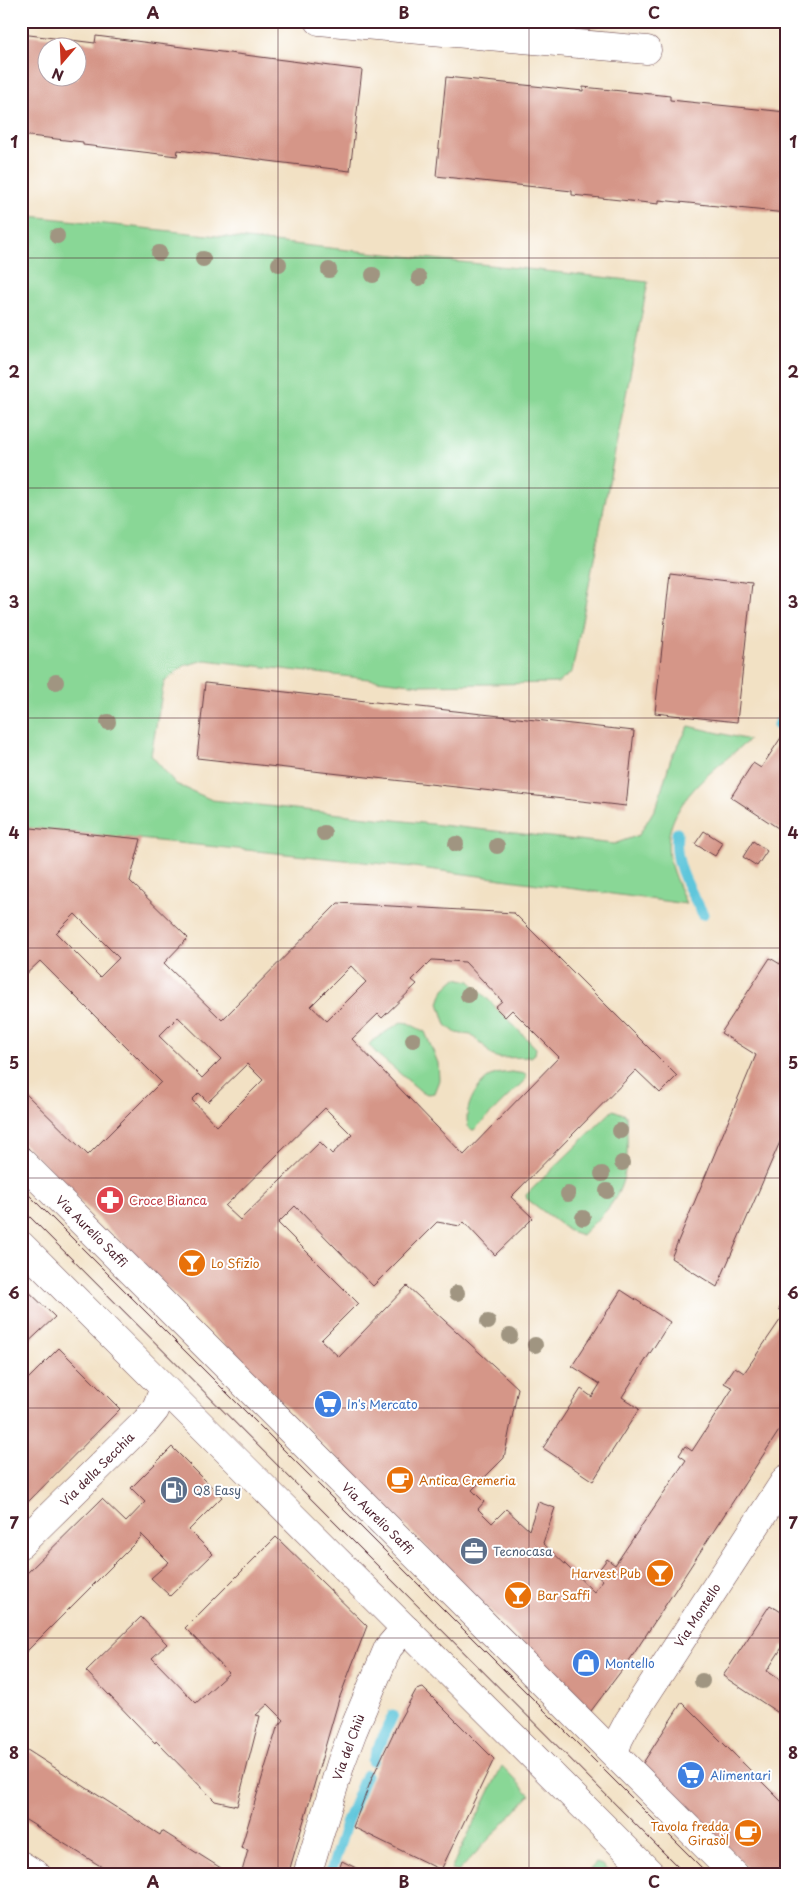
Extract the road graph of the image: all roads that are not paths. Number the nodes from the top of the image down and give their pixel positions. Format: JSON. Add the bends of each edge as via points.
{"nodes":[{"id":1,"x":320,"y":21,"type":"edge"},
{"id":2,"x":647,"y":50,"type":"dead end"},
{"id":3,"x":21,"y":1161,"type":"edge"},
{"id":4,"x":21,"y":1244,"type":"edge"},
{"id":5,"x":164,"y":1389,"type":"junction"},
{"id":6,"x":786,"y":1479,"type":"edge"},
{"id":7,"x":21,"y":1544,"type":"edge"},
{"id":8,"x":407,"y":1630,"type":"junction"},
{"id":9,"x":614,"y":1753,"type":"junction"},
{"id":10,"x":21,"y":1865,"type":"edge"},
{"id":11,"x":37,"y":1875,"type":"edge"},
{"id":12,"x":307,"y":1875,"type":"edge"},
{"id":13,"x":652,"y":1875,"type":"edge"},
{"id":14,"x":735,"y":1875,"type":"edge"}],
"edges":[{"from":1,"to":2,"type":"street"},
{"from":3,"to":9,"type":"street","name":"Via Aurelio Saffi"},
{"from":4,"to":5,"type":"street"},
{"from":5,"to":7,"type":"street","name":"Via della Secchia","via":[[146,1420]]},
{"from":5,"to":8,"type":"street"},
{"from":6,"to":9,"type":"street","name":"Via Montello","via":[[628,1722]]},
{"from":8,"to":12,"type":"street","name":"Via del Chiù","via":[[388,1648],[353,1731]]},
{"from":8,"to":13,"type":"street"},
{"from":9,"to":14,"type":"street","name":"Via Aurelio Saffi"},
{"from":10,"to":11,"type":"street"}]}
